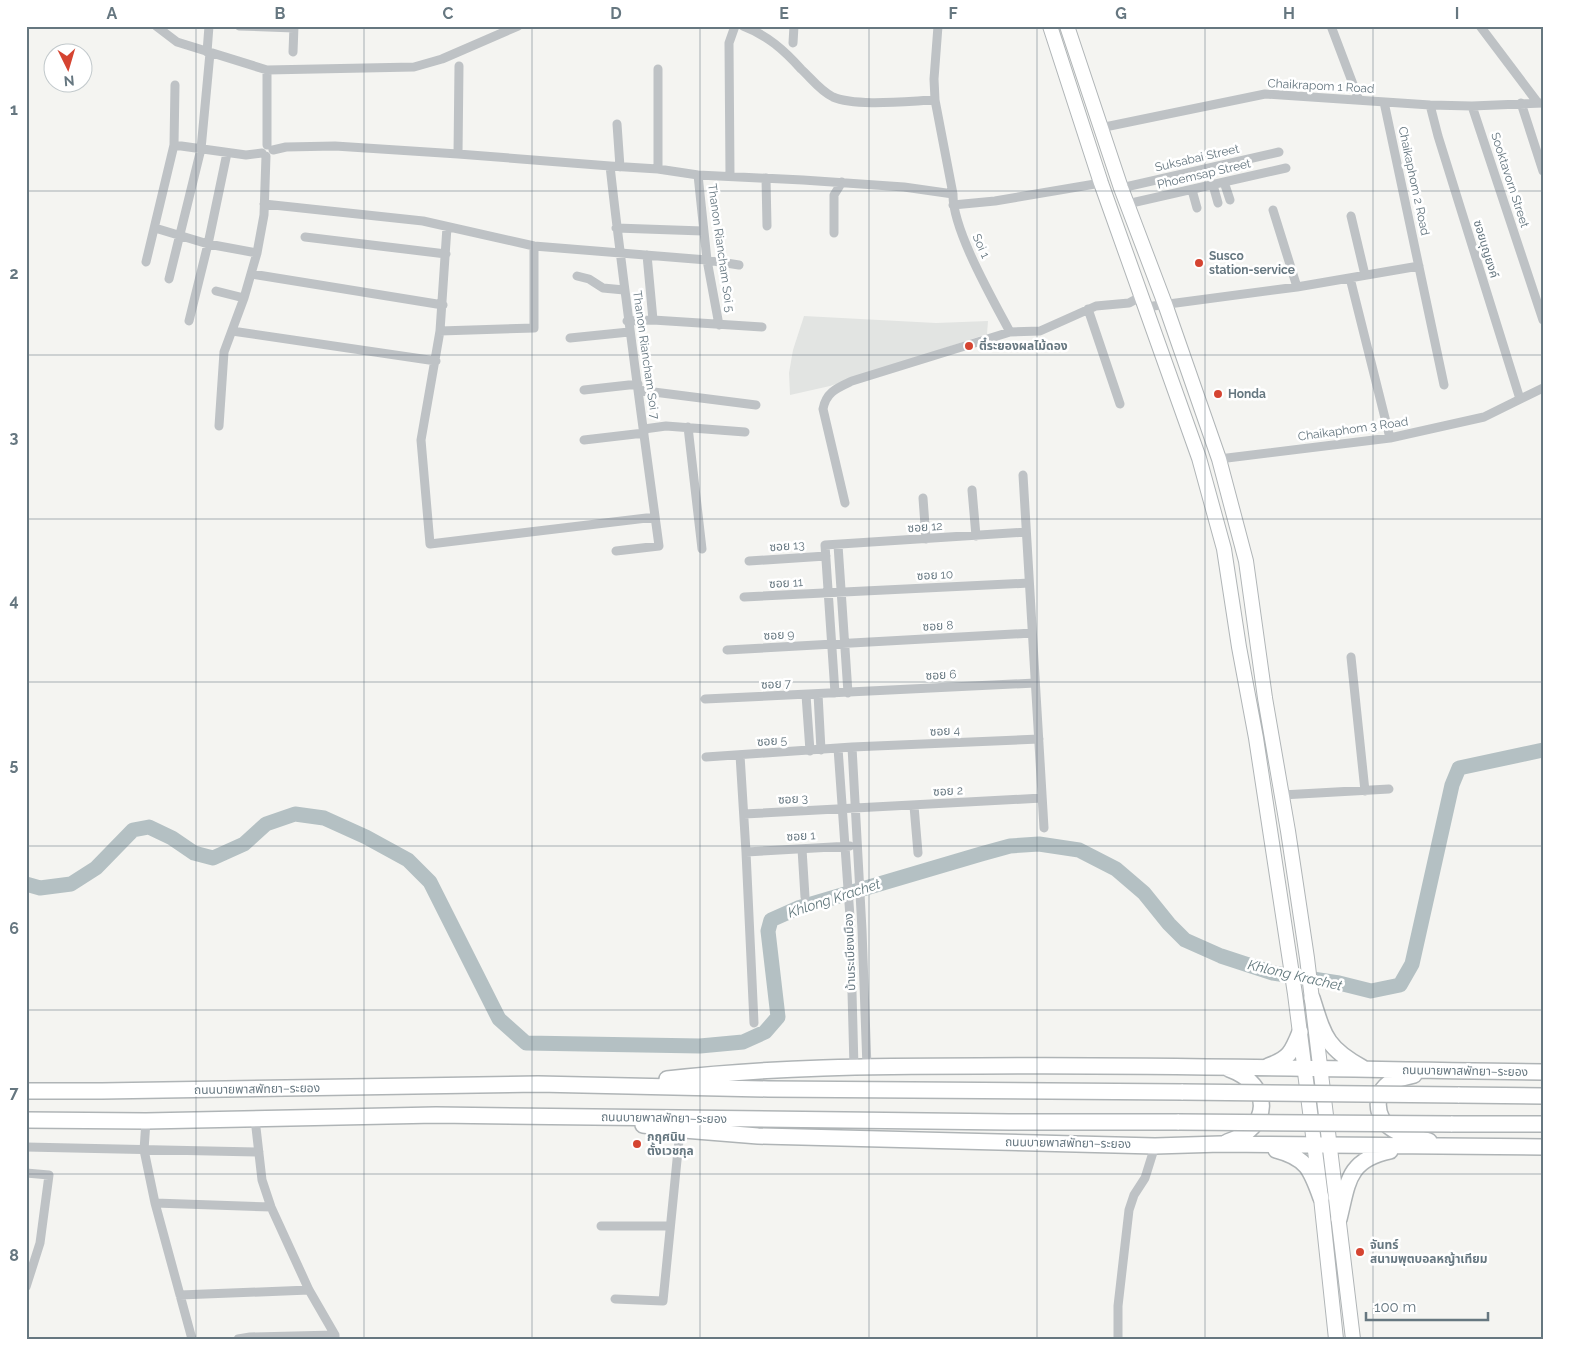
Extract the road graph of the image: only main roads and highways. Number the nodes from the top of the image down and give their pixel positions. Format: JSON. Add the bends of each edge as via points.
{"nodes":[{"id":1,"x":1050,"y":26,"type":"edge"},
{"id":2,"x":1067,"y":26,"type":"edge"},
{"id":3,"x":1311,"y":994,"type":"junction"},
{"id":4,"x":1300,"y":1032,"type":"junction"},
{"id":5,"x":1222,"y":1067,"type":"junction"},
{"id":6,"x":1264,"y":1067,"type":"junction"},
{"id":7,"x":1304,"y":1069,"type":"junction"},
{"id":8,"x":1366,"y":1069,"type":"junction"},
{"id":9,"x":1321,"y":1070,"type":"junction"},
{"id":10,"x":1435,"y":1071,"type":"junction"},
{"id":11,"x":1543,"y":1072,"type":"edge"},
{"id":12,"x":608,"y":1085,"type":"junction"},
{"id":13,"x":26,"y":1091,"type":"edge"},
{"id":14,"x":1543,"y":1096,"type":"edge"},
{"id":15,"x":594,"y":1117,"type":"junction"},
{"id":16,"x":26,"y":1120,"type":"edge"},
{"id":17,"x":1543,"y":1124,"type":"edge"},
{"id":18,"x":1220,"y":1144,"type":"junction"},
{"id":19,"x":1262,"y":1146,"type":"junction"},
{"id":20,"x":1314,"y":1146,"type":"junction"},
{"id":21,"x":1330,"y":1146,"type":"junction"},
{"id":22,"x":1449,"y":1146,"type":"junction"},
{"id":23,"x":1414,"y":1147,"type":"junction"},
{"id":24,"x":1543,"y":1147,"type":"edge"},
{"id":25,"x":1321,"y":1198,"type":"junction"},
{"id":26,"x":1339,"y":1219,"type":"junction"},
{"id":27,"x":1336,"y":1339,"type":"edge"},
{"id":28,"x":1353,"y":1339,"type":"edge"}],
"edges":[{"from":1,"to":4,"type":"main road","via":[[1101,183],[1199,458],[1224,549]]},
{"from":2,"to":3,"type":"main road","via":[[1121,188],[1219,459],[1246,561]]},
{"from":3,"to":8,"type":"highway","via":[[1332,1048]]},
{"from":3,"to":9,"type":"main road"},
{"from":4,"to":6,"type":"highway","via":[[1288,1056]]},
{"from":4,"to":7,"type":"main road"},
{"from":5,"to":6,"type":"highway","name":"ถนนบายพาสพัทยา–ระยอง"},
{"from":5,"to":12,"type":"highway","name":"ถนนบายพาสพัทยา–ระยอง","via":[[860,1067],[696,1075]]},
{"from":5,"to":18,"type":"highway","via":[[1247,1078],[1255,1086],[1262,1108],[1252,1129]]},
{"from":6,"to":7,"type":"highway","name":"ถนนบายพาสพัทยา–ระยอง"},
{"from":7,"to":9,"type":"highway","name":"ถนนบายพาสพัทยา–ระยอง"},
{"from":7,"to":20,"type":"main road"},
{"from":8,"to":9,"type":"highway","name":"ถนนบายพาสพัทยา–ระยอง"},
{"from":8,"to":10,"type":"highway","name":"ถนนบายพาสพัทยา–ระยอง"},
{"from":9,"to":21,"type":"main road"},
{"from":10,"to":11,"type":"highway","name":"ถนนบายพาสพัทยา–ระยอง"},
{"from":10,"to":22,"type":"highway","via":[[1390,1082],[1380,1095],[1378,1109],[1384,1122],[1392,1129],[1410,1137]]},
{"from":12,"to":13,"type":"highway","name":"ถนนบายพาสพัทยา–ระยอง"},
{"from":12,"to":14,"type":"highway","name":"ถนนบายพาสพัทยา–ระยอง","bridge":true},
{"from":15,"to":16,"type":"highway","name":"ถนนบายพาสพัทยา–ระยอง","via":[[436,1115]]},
{"from":15,"to":17,"type":"highway","name":"ถนนบายพาสพัทยา–ระยอง","bridge":true},
{"from":15,"to":18,"type":"highway","name":"ถนนบายพาสพัทยา–ระยอง","via":[[680,1130],[758,1136],[1155,1146]]},
{"from":18,"to":19,"type":"highway","name":"ถนนบายพาสพัทยา–ระยอง"},
{"from":19,"to":20,"type":"highway","name":"ถนนบายพาสพัทยา–ระยอง"},
{"from":19,"to":25,"type":"highway","via":[[1284,1152],[1306,1164]]},
{"from":20,"to":21,"type":"highway","name":"ถนนบายพาสพัทยา–ระยอง"},
{"from":20,"to":25,"type":"main road"},
{"from":21,"to":23,"type":"highway","name":"ถนนบายพาสพัทยา–ระยอง"},
{"from":21,"to":26,"type":"main road"},
{"from":22,"to":23,"type":"highway","name":"ถนนบายพาสพัทยา–ระยอง"},
{"from":22,"to":24,"type":"highway","name":"ถนนบายพาสพัทยา–ระยอง"},
{"from":23,"to":26,"type":"highway","via":[[1375,1155],[1359,1164],[1350,1177]]},
{"from":25,"to":27,"type":"main road"},
{"from":26,"to":28,"type":"main road"}]}
